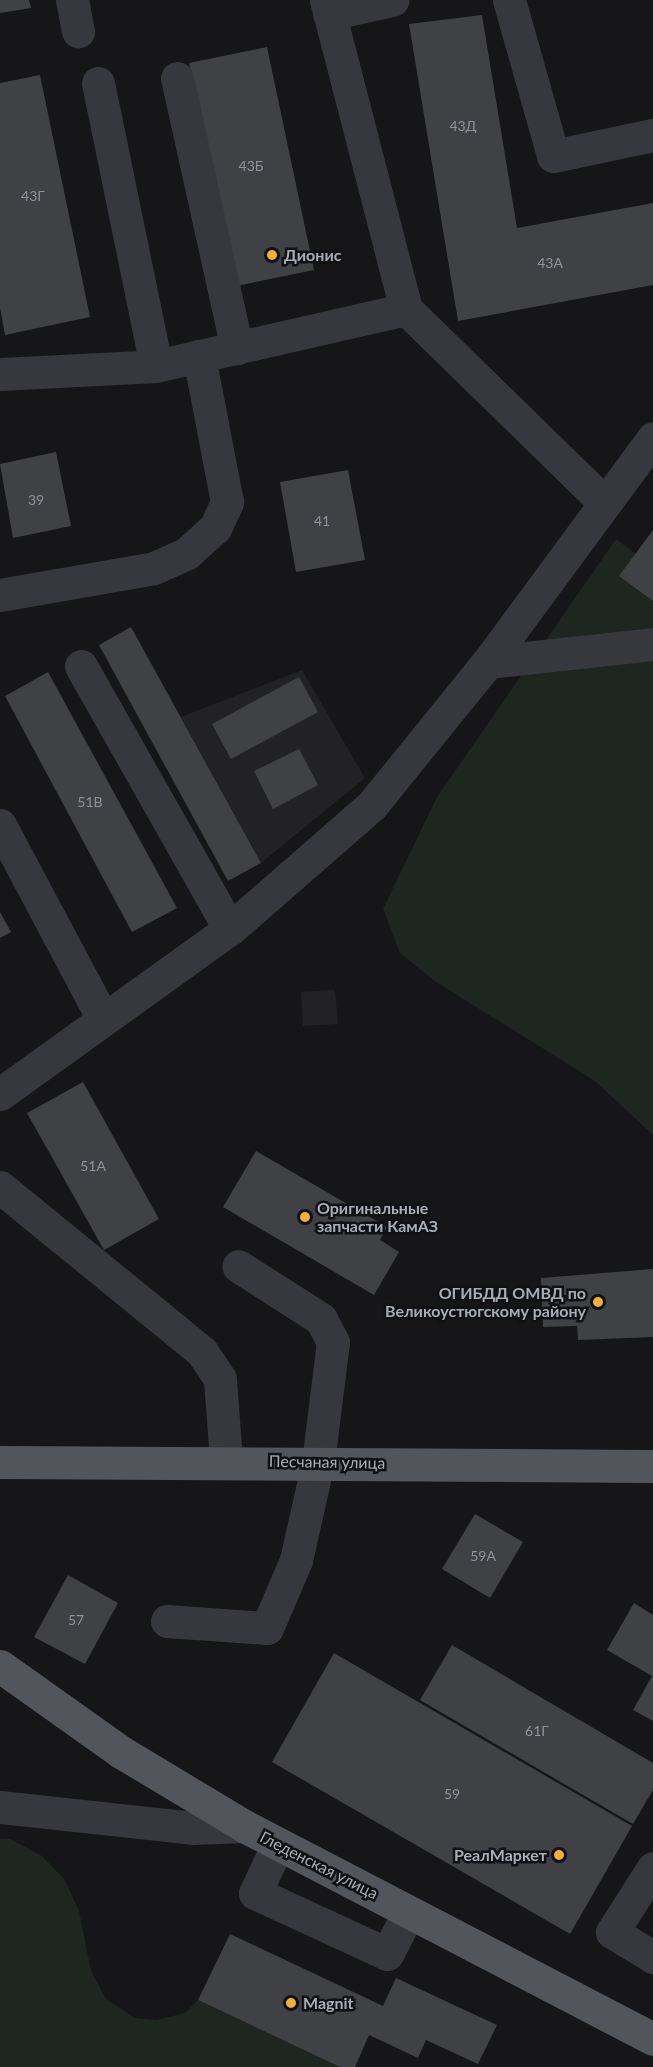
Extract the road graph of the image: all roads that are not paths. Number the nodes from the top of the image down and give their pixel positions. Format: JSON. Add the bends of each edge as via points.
{"nodes":[{"id":1,"x":392,"y":0,"type":"edge"},
{"id":2,"x":508,"y":0,"type":"edge"},
{"id":3,"x":328,"y":7,"type":"edge"},
{"id":4,"x":177,"y":78,"type":"dead end"},
{"id":5,"x":98,"y":83,"type":"dead end"},
{"id":6,"x":653,"y":135,"type":"edge"},
{"id":7,"x":406,"y":309,"type":"junction"},
{"id":8,"x":237,"y":348,"type":"junction"},
{"id":9,"x":199,"y":356,"type":"junction"},
{"id":10,"x":156,"y":366,"type":"junction"},
{"id":11,"x":0,"y":374,"type":"edge"},
{"id":12,"x":653,"y":438,"type":"edge"},
{"id":13,"x":604,"y":502,"type":"junction"},
{"id":14,"x":0,"y":595,"type":"edge"},
{"id":15,"x":653,"y":644,"type":"edge"},
{"id":16,"x":488,"y":662,"type":"junction"},
{"id":17,"x":81,"y":666,"type":"dead end"},
{"id":18,"x":0,"y":825,"type":"edge"},
{"id":19,"x":230,"y":929,"type":"junction"},
{"id":20,"x":102,"y":1017,"type":"junction"},
{"id":21,"x":0,"y":1094,"type":"edge"},
{"id":22,"x":0,"y":1187,"type":"edge"},
{"id":23,"x":238,"y":1266,"type":"dead end"},
{"id":24,"x":226,"y":1460,"type":"junction"},
{"id":25,"x":0,"y":1462,"type":"edge"},
{"id":26,"x":318,"y":1462,"type":"junction"},
{"id":27,"x":653,"y":1466,"type":"edge"},
{"id":28,"x":167,"y":1621,"type":"dead end"},
{"id":29,"x":0,"y":1666,"type":"edge"},
{"id":30,"x":0,"y":1807,"type":"edge"},
{"id":31,"x":244,"y":1826,"type":"junction"},
{"id":32,"x":278,"y":1844,"type":"junction"},
{"id":33,"x":653,"y":1868,"type":"edge"},
{"id":34,"x":409,"y":1912,"type":"junction"},
{"id":35,"x":653,"y":1958,"type":"edge"},
{"id":36,"x":653,"y":2039,"type":"edge"}],
"edges":[{"from":1,"to":3,"type":"street"},
{"from":2,"to":6,"type":"street","via":[[553,156]]},
{"from":3,"to":7,"type":"street"},
{"from":4,"to":8,"type":"street"},
{"from":5,"to":10,"type":"street"},
{"from":7,"to":8,"type":"street"},
{"from":7,"to":13,"type":"street"},
{"from":8,"to":9,"type":"street"},
{"from":9,"to":10,"type":"street"},
{"from":9,"to":14,"type":"street","via":[[227,502],[214,528],[188,553],[154,568]]},
{"from":10,"to":11,"type":"street"},
{"from":12,"to":13,"type":"street"},
{"from":13,"to":16,"type":"street"},
{"from":15,"to":16,"type":"street"},
{"from":16,"to":19,"type":"street","via":[[372,805]]},
{"from":17,"to":19,"type":"street"},
{"from":18,"to":20,"type":"street"},
{"from":19,"to":20,"type":"street"},
{"from":20,"to":21,"type":"street"},
{"from":22,"to":24,"type":"street","via":[[202,1352],[220,1379]]},
{"from":23,"to":26,"type":"street","via":[[321,1319],[333,1342]]},
{"from":24,"to":25,"type":"main road","name":"Песчаная улица"},
{"from":24,"to":26,"type":"main road","name":"Песчаная улица"},
{"from":26,"to":27,"type":"main road","name":"Песчаная улица"},
{"from":26,"to":28,"type":"street","via":[[296,1560],[267,1628]]},
{"from":29,"to":31,"type":"main road","name":"Гледенская улица","via":[[121,1752]]},
{"from":30,"to":31,"type":"street","via":[[193,1828]]},
{"from":31,"to":32,"type":"main road","name":"Гледенская улица"},
{"from":32,"to":34,"type":"main road","name":"Гледенская улица"},
{"from":32,"to":34,"type":"street","via":[[255,1893],[387,1954]]},
{"from":33,"to":35,"type":"street","via":[[612,1932]]},
{"from":34,"to":36,"type":"main road","name":"Гледенская улица"}]}
